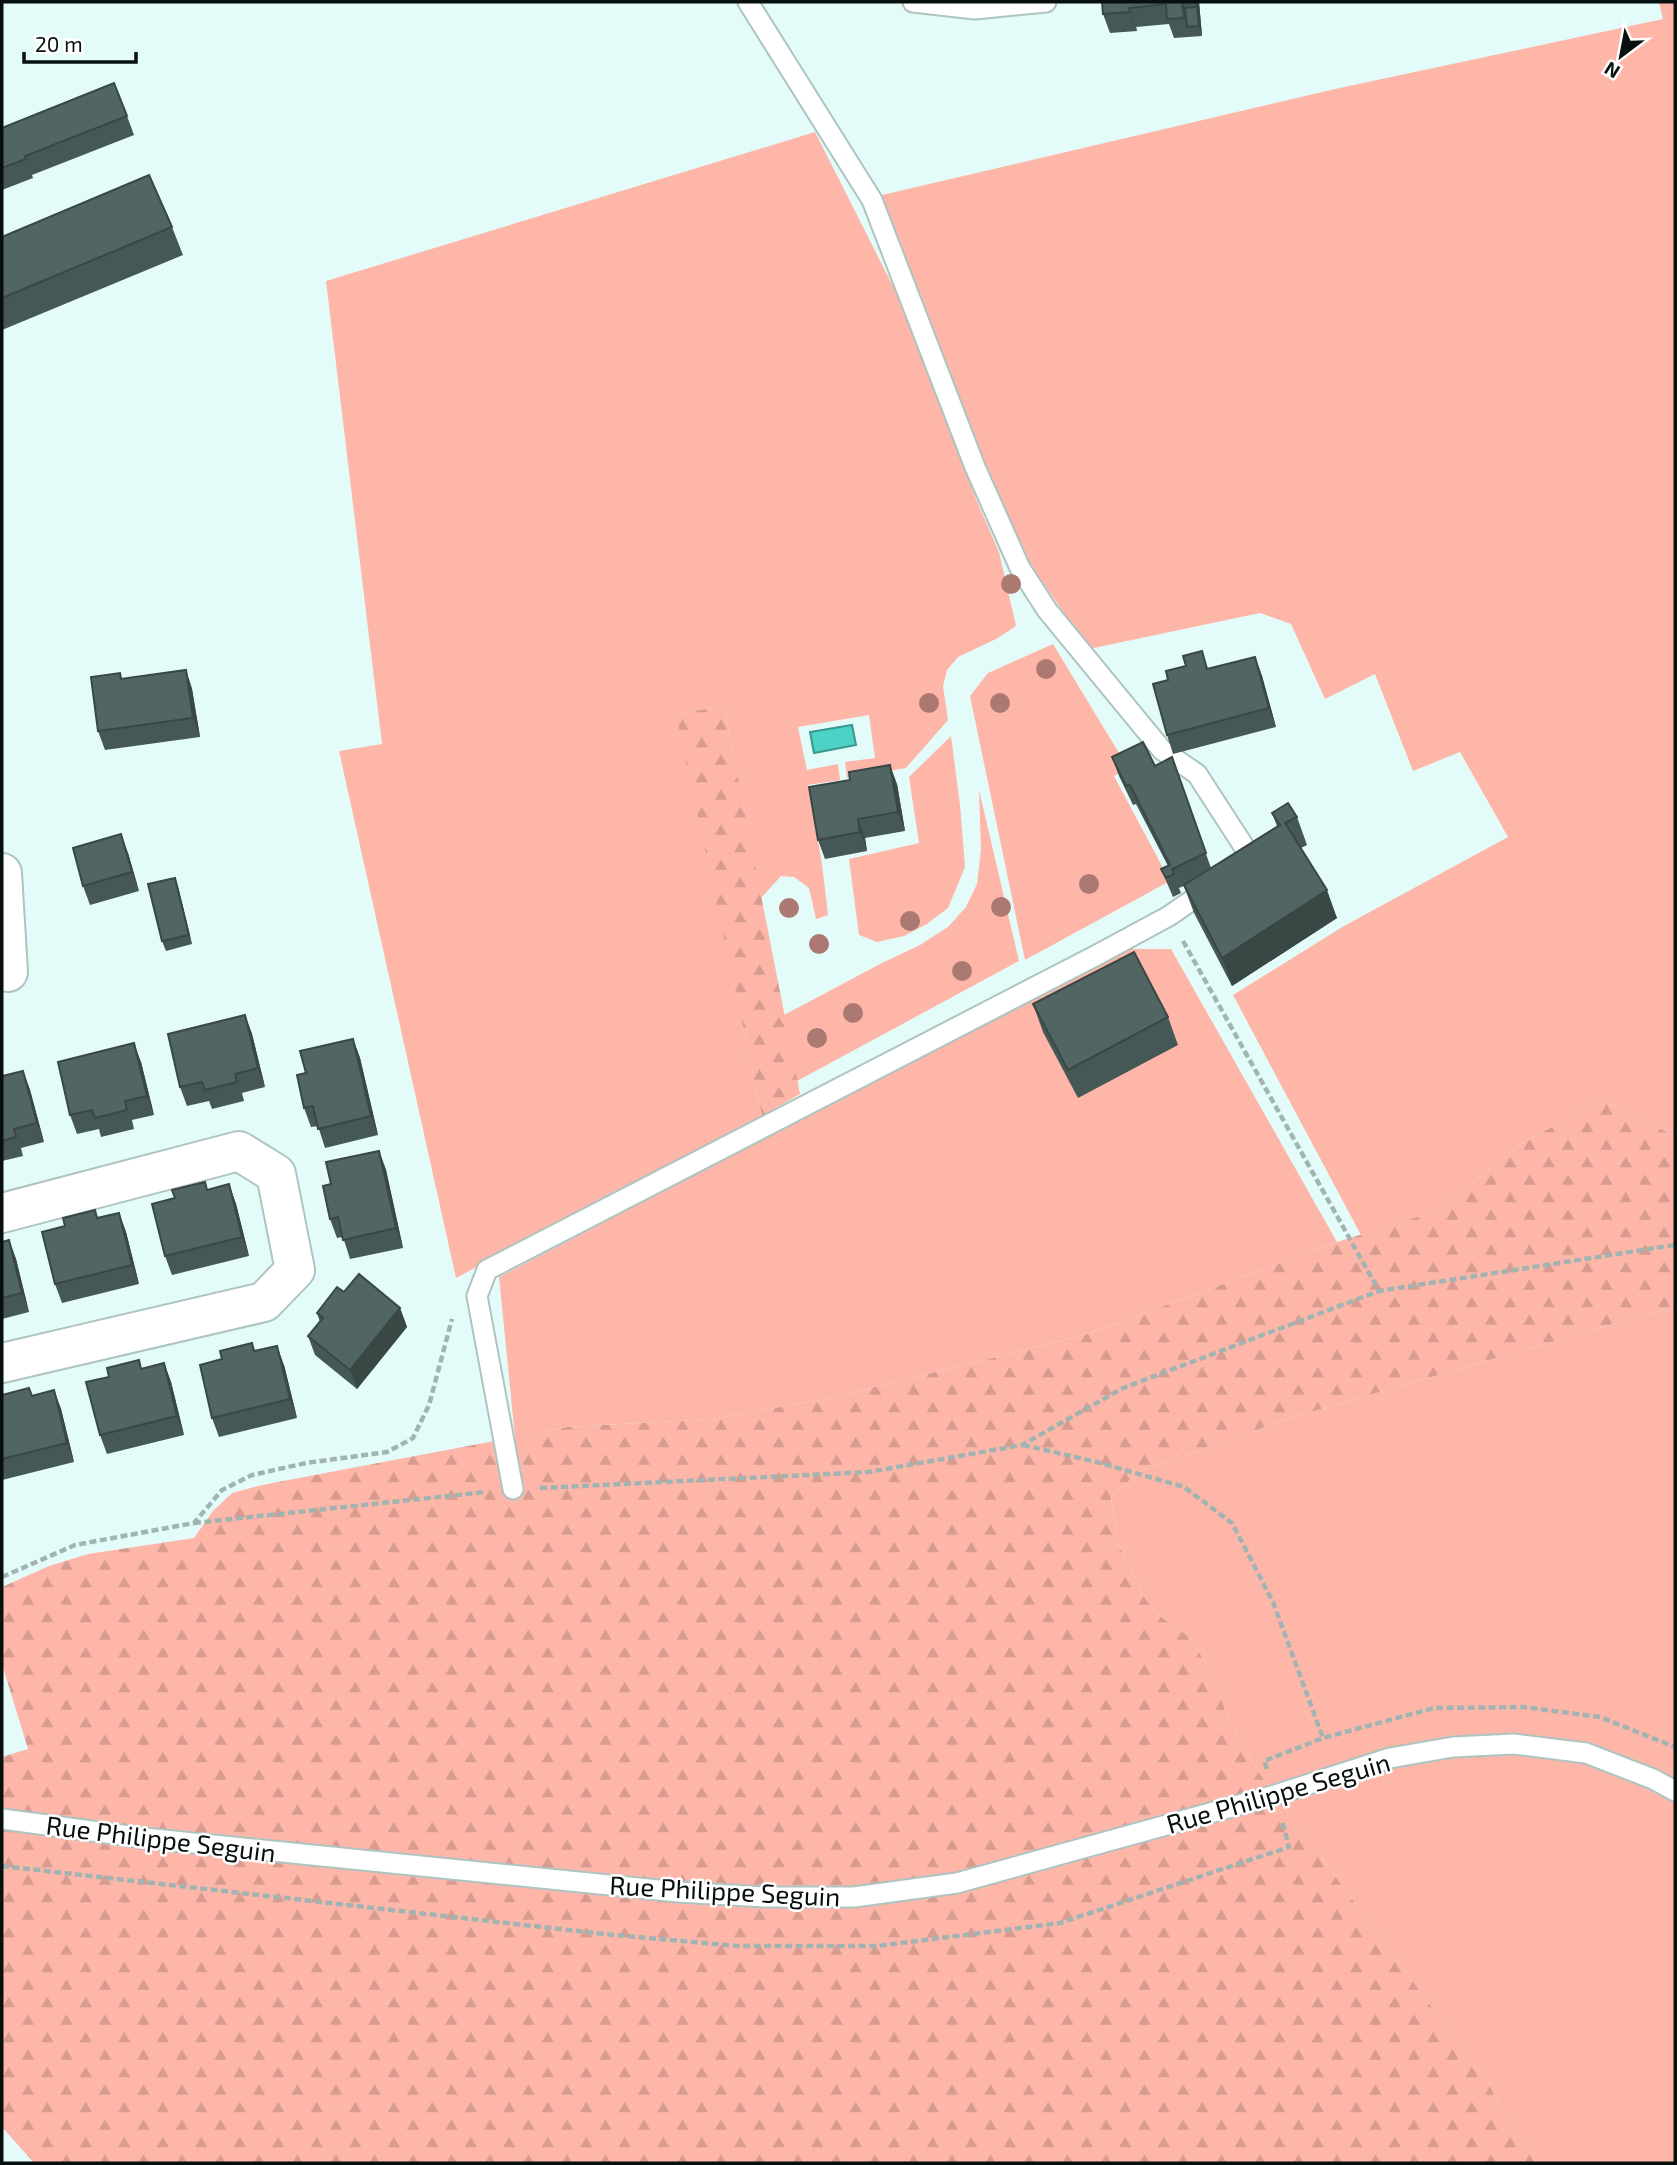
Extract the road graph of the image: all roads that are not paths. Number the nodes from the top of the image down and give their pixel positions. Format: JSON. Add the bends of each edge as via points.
{"nodes":[{"id":1,"x":748,"y":2,"type":"edge"},
{"id":2,"x":914,"y":2,"type":"edge"},
{"id":3,"x":1046,"y":2,"type":"edge"},
{"id":4,"x":2,"y":873,"type":"edge"},
{"id":5,"x":8,"y":972,"type":"dead end"},
{"id":6,"x":2,"y":1213,"type":"edge"},
{"id":7,"x":2,"y":1363,"type":"edge"},
{"id":8,"x":513,"y":1489,"type":"road end"},
{"id":9,"x":1675,"y":1791,"type":"edge"},
{"id":10,"x":2,"y":1819,"type":"edge"}],
"edges":[{"from":1,"to":8,"type":"lane","via":[[872,200],[975,467],[1020,568],[1047,610],[1162,750],[1197,774],[1252,859],[1169,916],[487,1270],[477,1296]]},
{"from":2,"to":3,"type":"lane","via":[[975,9]]},
{"from":4,"to":5,"type":"street"},
{"from":6,"to":7,"type":"street","via":[[239,1151],[276,1174],[295,1270],[264,1302]]},
{"from":9,"to":10,"type":"lane","name":"Rue Philippe Seguin","via":[[1586,1753],[1514,1744],[1452,1747],[1390,1758],[957,1884],[853,1897],[678,1892],[144,1838]]}]}
